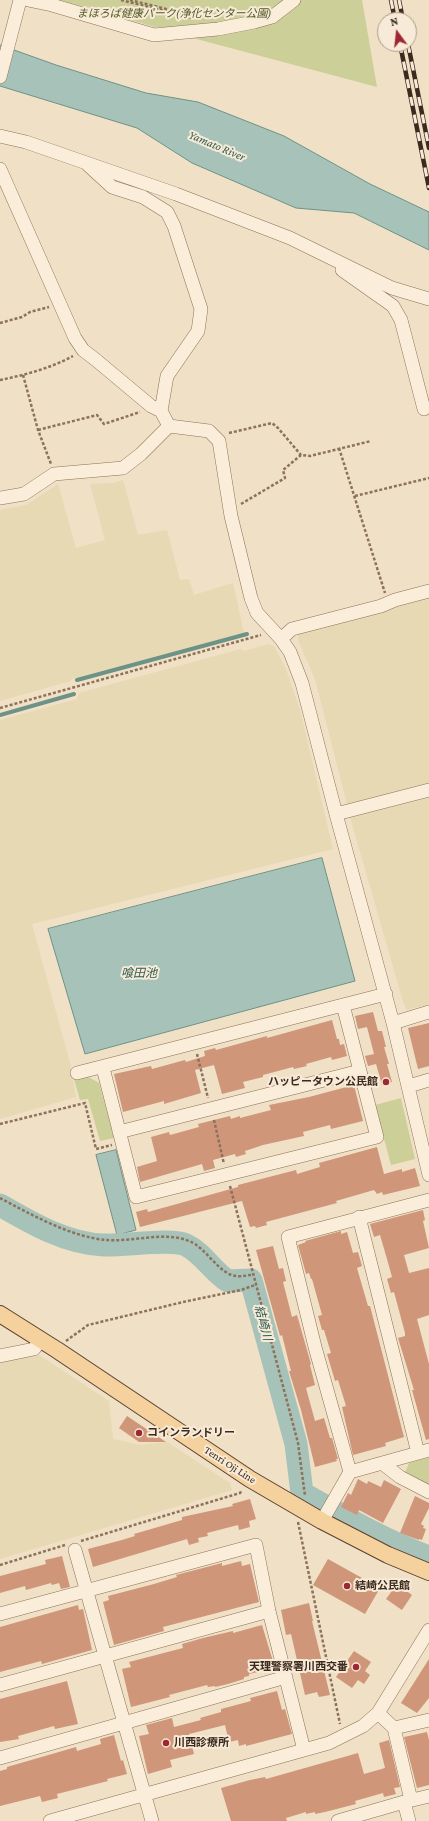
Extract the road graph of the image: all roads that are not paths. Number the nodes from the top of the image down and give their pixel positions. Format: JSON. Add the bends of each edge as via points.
{"nodes":[{"id":1,"x":294,"y":0,"type":"edge"},
{"id":2,"x":22,"y":2,"type":"edge"},
{"id":3,"x":0,"y":77,"type":"edge"},
{"id":4,"x":0,"y":136,"type":"edge"},
{"id":5,"x":84,"y":161,"type":"junction"},
{"id":6,"x":0,"y":169,"type":"edge"},
{"id":7,"x":334,"y":260,"type":"junction"},
{"id":8,"x":429,"y":298,"type":"edge"},
{"id":9,"x":156,"y":409,"type":"junction"},
{"id":10,"x":424,"y":409,"type":"dead end"},
{"id":11,"x":169,"y":426,"type":"junction"},
{"id":12,"x":0,"y":498,"type":"edge"},
{"id":13,"x":429,"y":591,"type":"edge"},
{"id":14,"x":281,"y":639,"type":"junction"},
{"id":15,"x":429,"y":790,"type":"edge"},
{"id":16,"x":336,"y":814,"type":"junction"},
{"id":17,"x":386,"y":994,"type":"junction"},
{"id":18,"x":343,"y":1005,"type":"junction"},
{"id":19,"x":429,"y":1012,"type":"edge"},
{"id":20,"x":393,"y":1023,"type":"junction"},
{"id":21,"x":103,"y":1068,"type":"junction"},
{"id":22,"x":360,"y":1070,"type":"junction"},
{"id":23,"x":76,"y":1074,"type":"dead end"},
{"id":24,"x":429,"y":1080,"type":"edge"},
{"id":25,"x":409,"y":1086,"type":"junction"},
{"id":26,"x":121,"y":1138,"type":"junction"},
{"id":27,"x":427,"y":1152,"type":"edge"},
{"id":28,"x":429,"y":1175,"type":"edge"},
{"id":29,"x":429,"y":1200,"type":"edge"},
{"id":30,"x":359,"y":1217,"type":"junction"},
{"id":31,"x":0,"y":1314,"type":"edge"},
{"id":32,"x":41,"y":1339,"type":"junction"},
{"id":33,"x":0,"y":1356,"type":"edge"},
{"id":34,"x":423,"y":1452,"type":"edge"},
{"id":35,"x":382,"y":1463,"type":"junction"},
{"id":36,"x":350,"y":1472,"type":"junction"},
{"id":37,"x":429,"y":1492,"type":"edge"},
{"id":38,"x":322,"y":1521,"type":"junction"},
{"id":39,"x":73,"y":1546,"type":"road end"},
{"id":40,"x":429,"y":1572,"type":"edge"},
{"id":41,"x":87,"y":1591,"type":"junction"},
{"id":42,"x":269,"y":1611,"type":"junction"},
{"id":43,"x":0,"y":1614,"type":"edge"},
{"id":44,"x":429,"y":1630,"type":"edge"},
{"id":45,"x":106,"y":1656,"type":"junction"},
{"id":46,"x":286,"y":1678,"type":"junction"},
{"id":47,"x":0,"y":1685,"type":"edge"},
{"id":48,"x":378,"y":1713,"type":"junction"},
{"id":49,"x":429,"y":1720,"type":"edge"},
{"id":50,"x":125,"y":1723,"type":"junction"},
{"id":51,"x":394,"y":1728,"type":"junction"},
{"id":52,"x":304,"y":1750,"type":"junction"},
{"id":53,"x":0,"y":1758,"type":"edge"},
{"id":54,"x":144,"y":1795,"type":"junction"},
{"id":55,"x":429,"y":1796,"type":"edge"},
{"id":56,"x":408,"y":1801,"type":"junction"},
{"id":57,"x":77,"y":1817,"type":"edge"},
{"id":58,"x":50,"y":1821,"type":"edge"},
{"id":59,"x":152,"y":1821,"type":"edge"},
{"id":60,"x":338,"y":1821,"type":"edge"},
{"id":61,"x":410,"y":1821,"type":"edge"}],
"edges":[{"from":1,"to":2,"type":"street","via":[[272,17],[254,22],[218,29],[154,35],[52,5]]},
{"from":2,"to":3,"type":"street"},
{"from":4,"to":5,"type":"street"},
{"from":5,"to":7,"type":"street","via":[[290,238]]},
{"from":5,"to":9,"type":"street","via":[[112,187],[143,197],[167,212],[201,309],[198,331],[167,376]]},
{"from":6,"to":9,"type":"street","via":[[75,338],[83,350]]},
{"from":7,"to":8,"type":"street","via":[[392,288]]},
{"from":7,"to":10,"type":"street","via":[[344,273],[394,306],[401,320]]},
{"from":9,"to":11,"type":"street"},
{"from":11,"to":12,"type":"street","via":[[123,468],[54,474],[24,494]]},
{"from":11,"to":14,"type":"street","via":[[209,431],[219,442],[229,509],[251,598],[257,613]]},
{"from":13,"to":14,"type":"street","via":[[292,629]]},
{"from":14,"to":16,"type":"street","via":[[290,652],[302,684]]},
{"from":15,"to":16,"type":"street"},
{"from":16,"to":17,"type":"street"},
{"from":17,"to":18,"type":"street"},
{"from":17,"to":20,"type":"street"},
{"from":18,"to":21,"type":"street"},
{"from":18,"to":22,"type":"street"},
{"from":19,"to":20,"type":"street"},
{"from":20,"to":25,"type":"street"},
{"from":21,"to":23,"type":"street"},
{"from":21,"to":26,"type":"street"},
{"from":22,"to":26,"type":"street","via":[[211,1108]]},
{"from":22,"to":26,"type":"street","via":[[377,1137],[136,1197]]},
{"from":24,"to":25,"type":"street"},
{"from":25,"to":27,"type":"street"},
{"from":27,"to":28,"type":"street"},
{"from":29,"to":30,"type":"street"},
{"from":30,"to":34,"type":"street"},
{"from":30,"to":36,"type":"street","via":[[288,1237]]},
{"from":31,"to":32,"type":"main road","name":"Tenri Oji Line"},
{"from":32,"to":33,"type":"street","via":[[34,1349]]},
{"from":32,"to":38,"type":"main road","name":"Tenri Oji Line","via":[[250,1479]]},
{"from":34,"to":35,"type":"street"},
{"from":35,"to":36,"type":"street"},
{"from":35,"to":37,"type":"street","via":[[400,1477]]},
{"from":36,"to":38,"type":"street"},
{"from":38,"to":40,"type":"main road","name":"Tenri Oji Line","via":[[388,1555]]},
{"from":39,"to":41,"type":"street"},
{"from":41,"to":42,"type":"street","via":[[256,1545]]},
{"from":41,"to":43,"type":"street"},
{"from":41,"to":45,"type":"street"},
{"from":42,"to":45,"type":"street"},
{"from":42,"to":46,"type":"street"},
{"from":44,"to":48,"type":"street"},
{"from":45,"to":47,"type":"street"},
{"from":45,"to":50,"type":"street"},
{"from":46,"to":50,"type":"street"},
{"from":46,"to":52,"type":"street"},
{"from":48,"to":51,"type":"street"},
{"from":48,"to":52,"type":"street","via":[[346,1736]]},
{"from":49,"to":51,"type":"street"},
{"from":50,"to":53,"type":"street"},
{"from":50,"to":54,"type":"street"},
{"from":51,"to":56,"type":"street"},
{"from":52,"to":54,"type":"street"},
{"from":54,"to":57,"type":"street"},
{"from":54,"to":59,"type":"street"},
{"from":55,"to":56,"type":"street"},
{"from":56,"to":60,"type":"street"},
{"from":56,"to":61,"type":"street"},
{"from":57,"to":58,"type":"street"}]}
